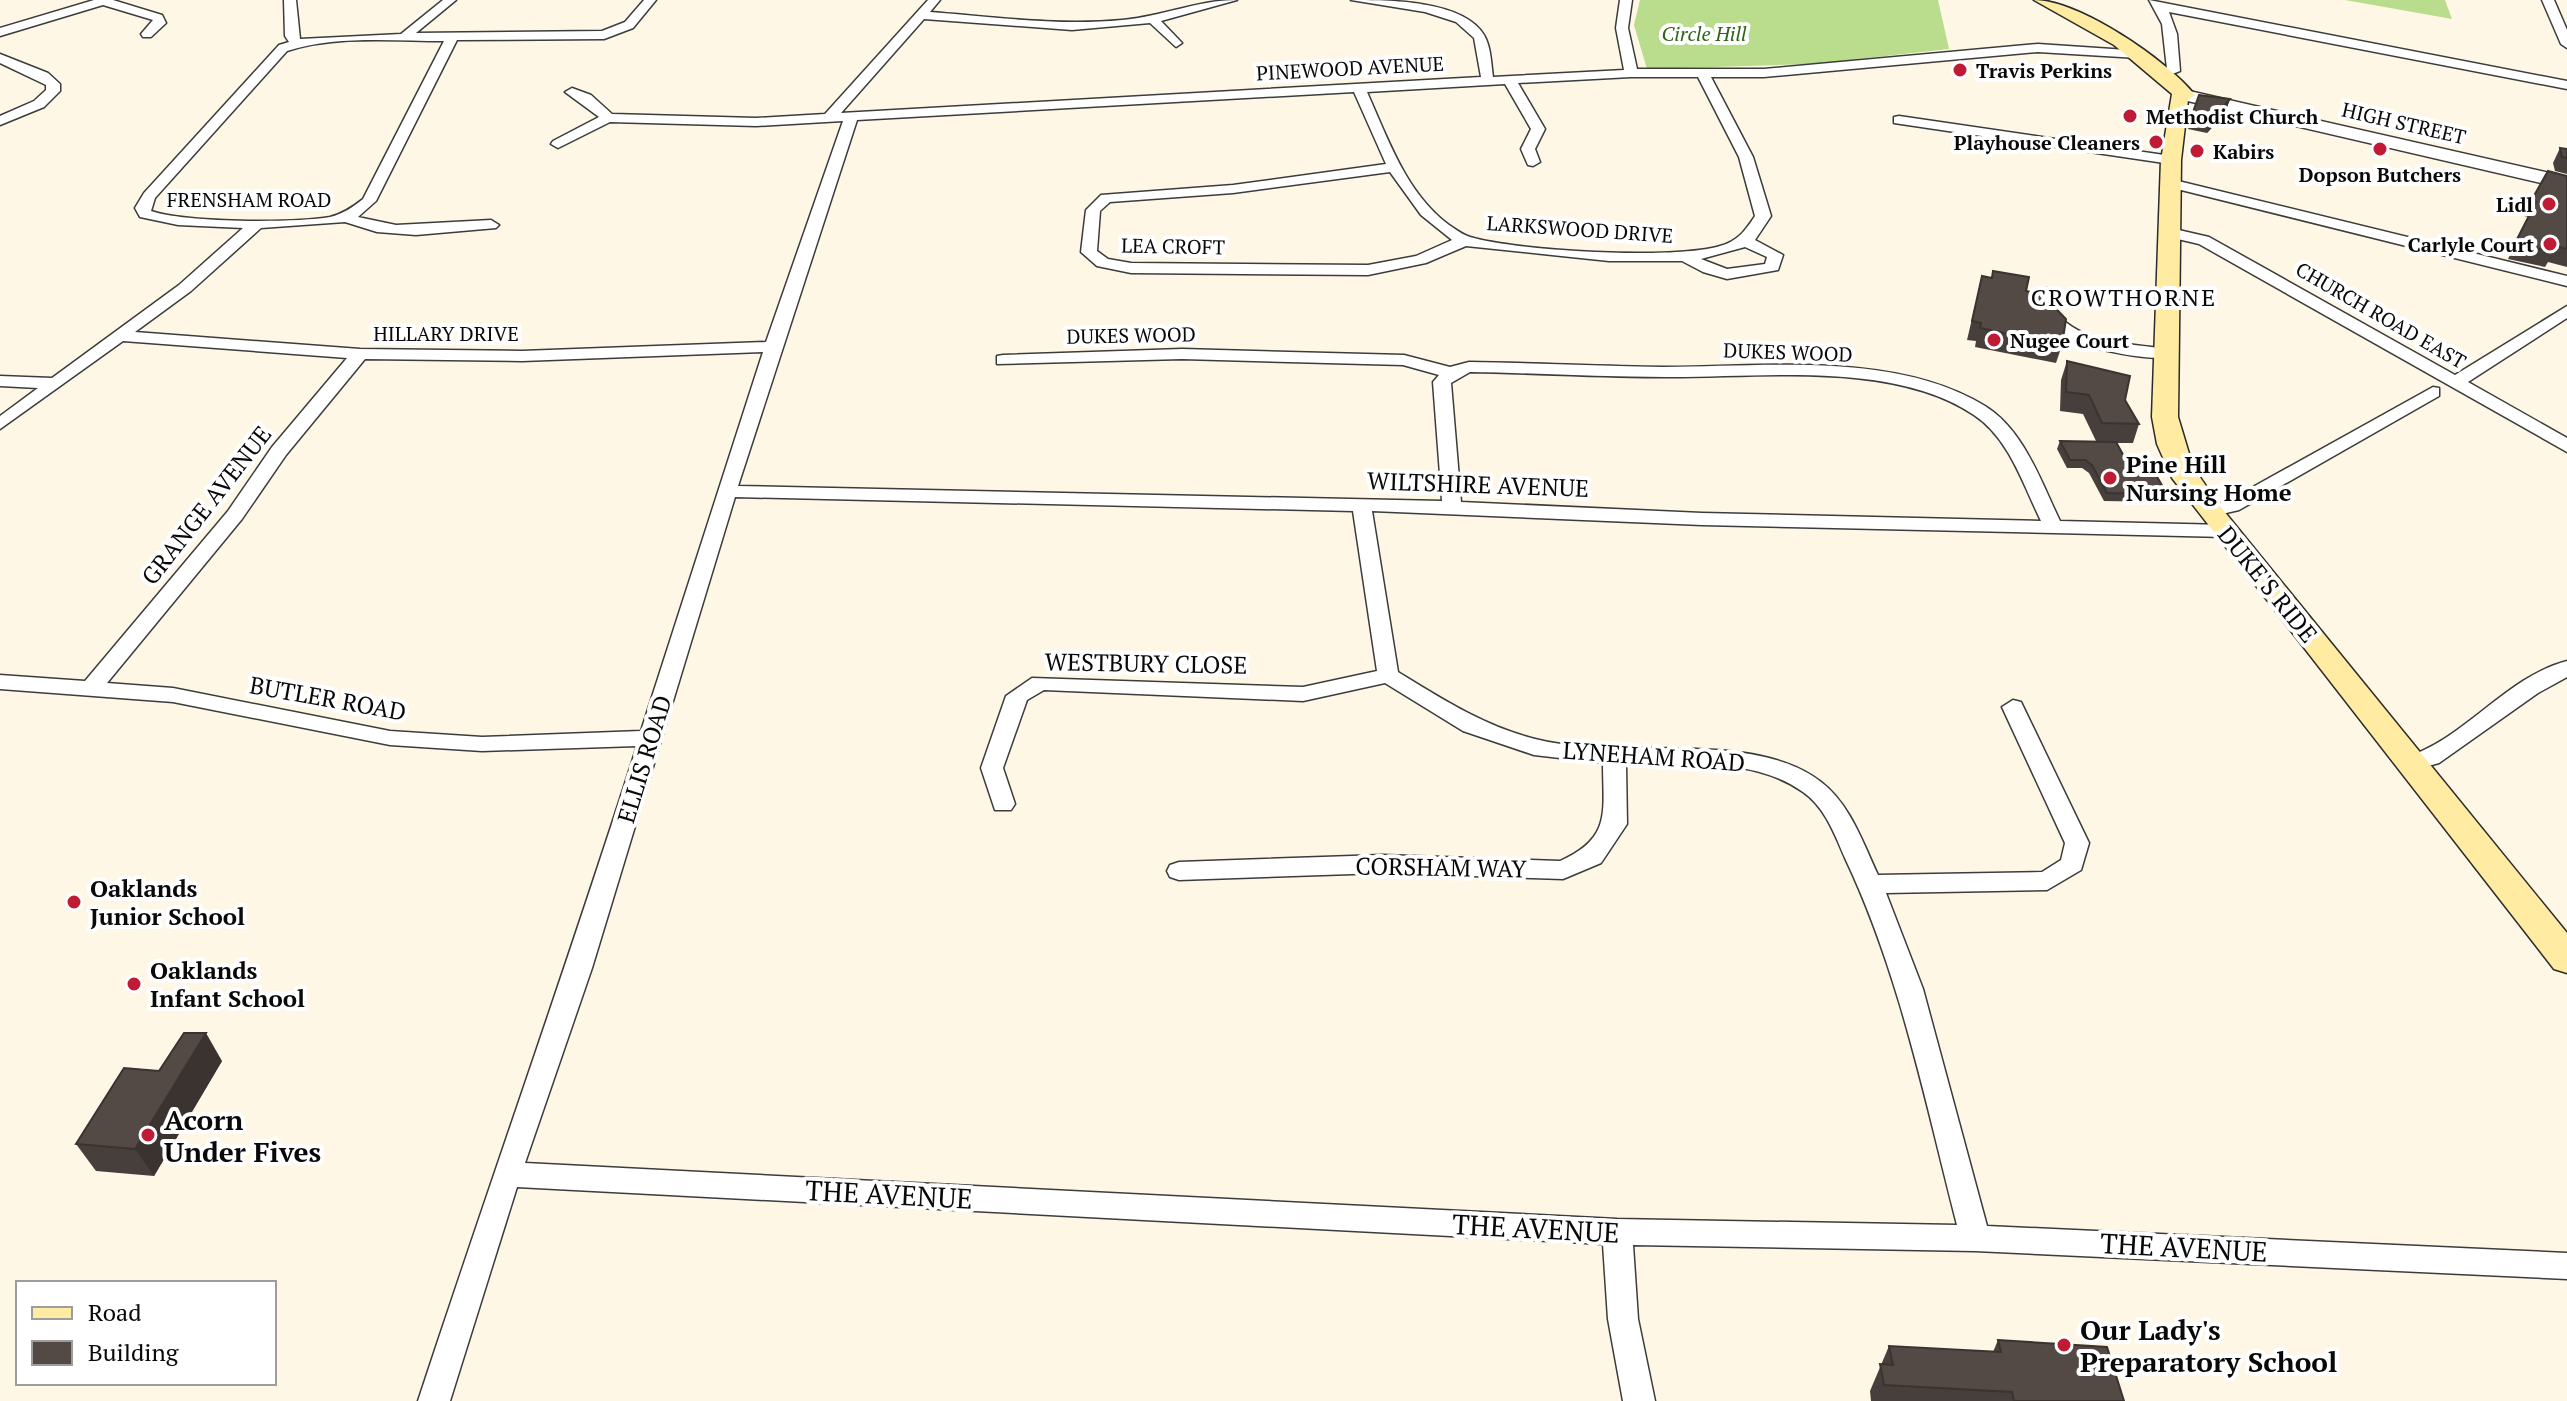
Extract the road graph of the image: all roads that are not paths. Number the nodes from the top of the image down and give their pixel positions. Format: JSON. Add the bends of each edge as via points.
{"nodes":[{"id":1,"x":290,"y":0,"type":"edge"},
{"id":2,"x":450,"y":0,"type":"edge"},
{"id":3,"x":650,"y":0,"type":"edge"},
{"id":4,"x":934,"y":0,"type":"edge"},
{"id":5,"x":1182,"y":0,"type":"edge"},
{"id":6,"x":1231,"y":0,"type":"edge"},
{"id":7,"x":1357,"y":0,"type":"edge"},
{"id":8,"x":1626,"y":0,"type":"edge"},
{"id":9,"x":2043,"y":0,"type":"edge"},
{"id":10,"x":2548,"y":0,"type":"edge"},
{"id":11,"x":105,"y":1,"type":"edge"},
{"id":12,"x":1432,"y":4,"type":"edge"},
{"id":13,"x":2157,"y":4,"type":"edge"},
{"id":14,"x":1203,"y":6,"type":"junction"},
{"id":15,"x":921,"y":15,"type":"junction"},
{"id":16,"x":1154,"y":20,"type":"junction"},
{"id":17,"x":171,"y":28,"type":"dead end"},
{"id":18,"x":0,"y":32,"type":"edge"},
{"id":19,"x":404,"y":37,"type":"junction"},
{"id":20,"x":452,"y":37,"type":"junction"},
{"id":21,"x":297,"y":43,"type":"junction"},
{"id":22,"x":1176,"y":43,"type":"dead end"},
{"id":23,"x":2567,"y":44,"type":"edge"},
{"id":24,"x":2138,"y":54,"type":"junction"},
{"id":25,"x":0,"y":58,"type":"edge"},
{"id":26,"x":1631,"y":73,"type":"junction"},
{"id":27,"x":2162,"y":74,"type":"junction"},
{"id":28,"x":1704,"y":75,"type":"junction"},
{"id":29,"x":1509,"y":79,"type":"junction"},
{"id":30,"x":1488,"y":81,"type":"junction"},
{"id":31,"x":2567,"y":85,"type":"edge"},
{"id":32,"x":1359,"y":88,"type":"junction"},
{"id":33,"x":572,"y":92,"type":"dead end"},
{"id":34,"x":2185,"y":95,"type":"junction"},
{"id":35,"x":852,"y":116,"type":"junction"},
{"id":36,"x":830,"y":117,"type":"junction"},
{"id":37,"x":608,"y":118,"type":"junction"},
{"id":38,"x":1899,"y":120,"type":"dead end"},
{"id":39,"x":0,"y":121,"type":"edge"},
{"id":40,"x":558,"y":144,"type":"dead end"},
{"id":41,"x":1533,"y":162,"type":"dead end"},
{"id":42,"x":1396,"y":167,"type":"junction"},
{"id":43,"x":2171,"y":171,"type":"junction"},
{"id":44,"x":2567,"y":183,"type":"edge"},
{"id":45,"x":346,"y":217,"type":"junction"},
{"id":46,"x":259,"y":222,"type":"junction"},
{"id":47,"x":491,"y":225,"type":"dead end"},
{"id":48,"x":2170,"y":233,"type":"junction"},
{"id":49,"x":1464,"y":241,"type":"junction"},
{"id":50,"x":1745,"y":241,"type":"junction"},
{"id":51,"x":1685,"y":256,"type":"junction"},
{"id":52,"x":2567,"y":281,"type":"edge"},
{"id":53,"x":2047,"y":293,"type":"dead end"},
{"id":54,"x":2567,"y":311,"type":"edge"},
{"id":55,"x":118,"y":336,"type":"junction"},
{"id":56,"x":773,"y":347,"type":"junction"},
{"id":57,"x":360,"y":354,"type":"junction"},
{"id":58,"x":2166,"y":354,"type":"junction"},
{"id":59,"x":1003,"y":360,"type":"dead end"},
{"id":60,"x":1451,"y":373,"type":"junction"},
{"id":61,"x":0,"y":381,"type":"edge"},
{"id":62,"x":53,"y":383,"type":"junction"},
{"id":63,"x":2455,"y":383,"type":"junction"},
{"id":64,"x":2433,"y":392,"type":"dead end"},
{"id":65,"x":0,"y":424,"type":"edge"},
{"id":66,"x":2567,"y":446,"type":"edge"},
{"id":67,"x":729,"y":491,"type":"junction"},
{"id":68,"x":1362,"y":506,"type":"junction"},
{"id":69,"x":1452,"y":507,"type":"junction"},
{"id":70,"x":2217,"y":521,"type":"junction"},
{"id":71,"x":2053,"y":526,"type":"junction"},
{"id":72,"x":2567,"y":668,"type":"edge"},
{"id":73,"x":1388,"y":675,"type":"junction"},
{"id":74,"x":0,"y":682,"type":"edge"},
{"id":75,"x":92,"y":687,"type":"junction"},
{"id":76,"x":2013,"y":707,"type":"dead end"},
{"id":77,"x":649,"y":738,"type":"junction"},
{"id":78,"x":1614,"y":757,"type":"junction"},
{"id":79,"x":2411,"y":763,"type":"junction"},
{"id":80,"x":1003,"y":804,"type":"dead end"},
{"id":81,"x":1179,"y":871,"type":"dead end"},
{"id":82,"x":1870,"y":884,"type":"junction"},
{"id":83,"x":2567,"y":959,"type":"edge"},
{"id":84,"x":506,"y":1174,"type":"junction"},
{"id":85,"x":1617,"y":1232,"type":"junction"},
{"id":86,"x":1975,"y":1238,"type":"junction"},
{"id":87,"x":2567,"y":1266,"type":"edge"},
{"id":88,"x":434,"y":1401,"type":"edge"},
{"id":89,"x":1639,"y":1401,"type":"edge"}],
"edges":[{"from":1,"to":21,"type":"street","via":[[291,36]]},
{"from":2,"to":19,"type":"street"},
{"from":3,"to":20,"type":"street","via":[[629,25],[604,35]]},
{"from":4,"to":15,"type":"street"},
{"from":5,"to":14,"type":"street"},
{"from":6,"to":14,"type":"street"},
{"from":7,"to":12,"type":"street"},
{"from":8,"to":26,"type":"street","via":[[1622,44]]},
{"from":9,"to":24,"type":"main road"},
{"from":10,"to":23,"type":"street"},
{"from":11,"to":17,"type":"street","via":[[158,18],[160,23],[150,31]]},
{"from":11,"to":18,"type":"street"},
{"from":12,"to":30,"type":"street","via":[[1474,28]]},
{"from":13,"to":27,"type":"street","via":[[2167,17],[2174,71]]},
{"from":13,"to":31,"type":"street"},
{"from":14,"to":16,"type":"street"},
{"from":15,"to":16,"type":"street","via":[[1056,26]]},
{"from":15,"to":36,"type":"street"},
{"from":16,"to":22,"type":"street"},
{"from":19,"to":20,"type":"street"},
{"from":19,"to":21,"type":"street"},
{"from":20,"to":45,"type":"street","via":[[369,201]]},
{"from":21,"to":46,"type":"street","name":"FRENSHAM ROAD","via":[[274,54],[142,208],[157,220]]},
{"from":24,"to":27,"type":"main road"},
{"from":24,"to":28,"type":"street","name":"PINEWOOD AVENUE","via":[[2038,48],[1828,69]]},
{"from":25,"to":39,"type":"street","via":[[43,76],[53,91],[39,104]]},
{"from":26,"to":28,"type":"street","name":"PINEWOOD AVENUE"},
{"from":26,"to":29,"type":"street","name":"PINEWOOD AVENUE"},
{"from":27,"to":34,"type":"main road"},
{"from":28,"to":50,"type":"street","via":[[1760,195],[1763,216]]},
{"from":29,"to":30,"type":"street","name":"PINEWOOD AVENUE"},
{"from":29,"to":41,"type":"street","via":[[1538,129],[1528,149]]},
{"from":30,"to":32,"type":"street","name":"PINEWOOD AVENUE"},
{"from":32,"to":35,"type":"street","name":"PINEWOOD AVENUE"},
{"from":32,"to":42,"type":"street","name":"LARKSWOOD DRIVE"},
{"from":33,"to":37,"type":"street"},
{"from":34,"to":43,"type":"main road","name":"DUKE'S RIDE","via":[[2175,107]]},
{"from":34,"to":44,"type":"street","name":"HIGH STREET"},
{"from":35,"to":36,"type":"street","name":"PINEWOOD AVENUE"},
{"from":35,"to":56,"type":"street","name":"ELLIS ROAD"},
{"from":36,"to":37,"type":"street","name":"PINEWOOD AVENUE","via":[[724,123]]},
{"from":37,"to":40,"type":"street"},
{"from":38,"to":43,"type":"street"},
{"from":42,"to":49,"type":"street","name":"LARKSWOOD DRIVE","via":[[1412,200]]},
{"from":42,"to":49,"type":"street","name":"LEA CROFT","via":[[1233,189],[1106,198],[1093,210],[1089,252],[1103,263],[1131,268],[1368,270],[1420,260]]},
{"from":43,"to":48,"type":"main road","name":"DUKE'S RIDE"},
{"from":43,"to":52,"type":"street"},
{"from":45,"to":46,"type":"street","name":"FRENSHAM ROAD"},
{"from":45,"to":47,"type":"street","name":"FRENSHAM ROAD","via":[[368,227]]},
{"from":46,"to":55,"type":"street","via":[[185,288]]},
{"from":48,"to":58,"type":"main road","name":"DUKE'S RIDE"},
{"from":48,"to":63,"type":"street","name":"CHURCH ROAD EAST","via":[[2204,240]]},
{"from":49,"to":51,"type":"street","name":"LARKSWOOD DRIVE"},
{"from":50,"to":51,"type":"street","name":"LARKSWOOD DRIVE"},
{"from":50,"to":51,"type":"street","via":[[1775,255],[1772,267],[1712,273]]},
{"from":53,"to":58,"type":"street","via":[[2052,321],[2071,334]]},
{"from":54,"to":63,"type":"street"},
{"from":55,"to":57,"type":"street","name":"HILLARY DRIVE"},
{"from":55,"to":62,"type":"street"},
{"from":56,"to":57,"type":"street","name":"HILLARY DRIVE","via":[[537,356]]},
{"from":56,"to":67,"type":"street","name":"ELLIS ROAD"},
{"from":57,"to":75,"type":"street","name":"GRANGE AVENUE"},
{"from":58,"to":70,"type":"main road","name":"DUKE'S RIDE","via":[[2165,417],[2171,453]]},
{"from":59,"to":60,"type":"street","name":"DUKES WOOD","via":[[1182,354],[1404,360]]},
{"from":60,"to":69,"type":"street","via":[[1442,382]]},
{"from":60,"to":71,"type":"street","name":"DUKES WOOD","via":[[1469,367],[1760,370],[1882,377],[1936,391],[1979,411],[2006,436]]},
{"from":61,"to":62,"type":"street"},
{"from":62,"to":65,"type":"street"},
{"from":63,"to":66,"type":"street","name":"CHURCH ROAD EAST"},
{"from":64,"to":70,"type":"street","via":[[2232,506]]},
{"from":67,"to":68,"type":"street","name":"WILTSHIRE AVENUE"},
{"from":67,"to":77,"type":"street","name":"ELLIS ROAD"},
{"from":68,"to":69,"type":"street","name":"WILTSHIRE AVENUE"},
{"from":68,"to":73,"type":"street"},
{"from":69,"to":71,"type":"street","name":"WILTSHIRE AVENUE","via":[[1702,519]]},
{"from":70,"to":71,"type":"street","name":"WILTSHIRE AVENUE"},
{"from":70,"to":79,"type":"main road","name":"DUKE'S RIDE"},
{"from":72,"to":79,"type":"street","via":[[2431,758]]},
{"from":73,"to":78,"type":"street","name":"LYNEHAM ROAD","via":[[1471,726],[1534,747]]},
{"from":73,"to":80,"type":"street","name":"WESTBURY CLOSE","via":[[1303,694],[1040,683],[1017,696],[992,768]]},
{"from":74,"to":75,"type":"street","name":"BUTLER ROAD"},
{"from":75,"to":77,"type":"street","name":"BUTLER ROAD","via":[[173,695],[390,738],[482,744]]},
{"from":76,"to":82,"type":"street","via":[[2077,843],[2072,864],[2047,881]]},
{"from":77,"to":84,"type":"street","name":"ELLIS ROAD","via":[[579,968]]},
{"from":78,"to":81,"type":"street","name":"CORSHAM WAY","via":[[1615,824],[1592,857],[1563,870],[1382,864]]},
{"from":78,"to":82,"type":"street","name":"LYNEHAM ROAD","via":[[1737,759],[1770,765],[1813,787],[1837,814]]},
{"from":79,"to":83,"type":"main road","name":"DUKE'S RIDE"},
{"from":82,"to":86,"type":"street","name":"LYNEHAM ROAD","via":[[1910,989]]},
{"from":84,"to":85,"type":"street","name":"THE AVENUE"},
{"from":84,"to":88,"type":"street","name":"ELLIS ROAD"},
{"from":85,"to":86,"type":"street","name":"THE AVENUE"},
{"from":85,"to":89,"type":"street","via":[[1623,1319]]},
{"from":86,"to":87,"type":"street","name":"THE AVENUE"}]}
